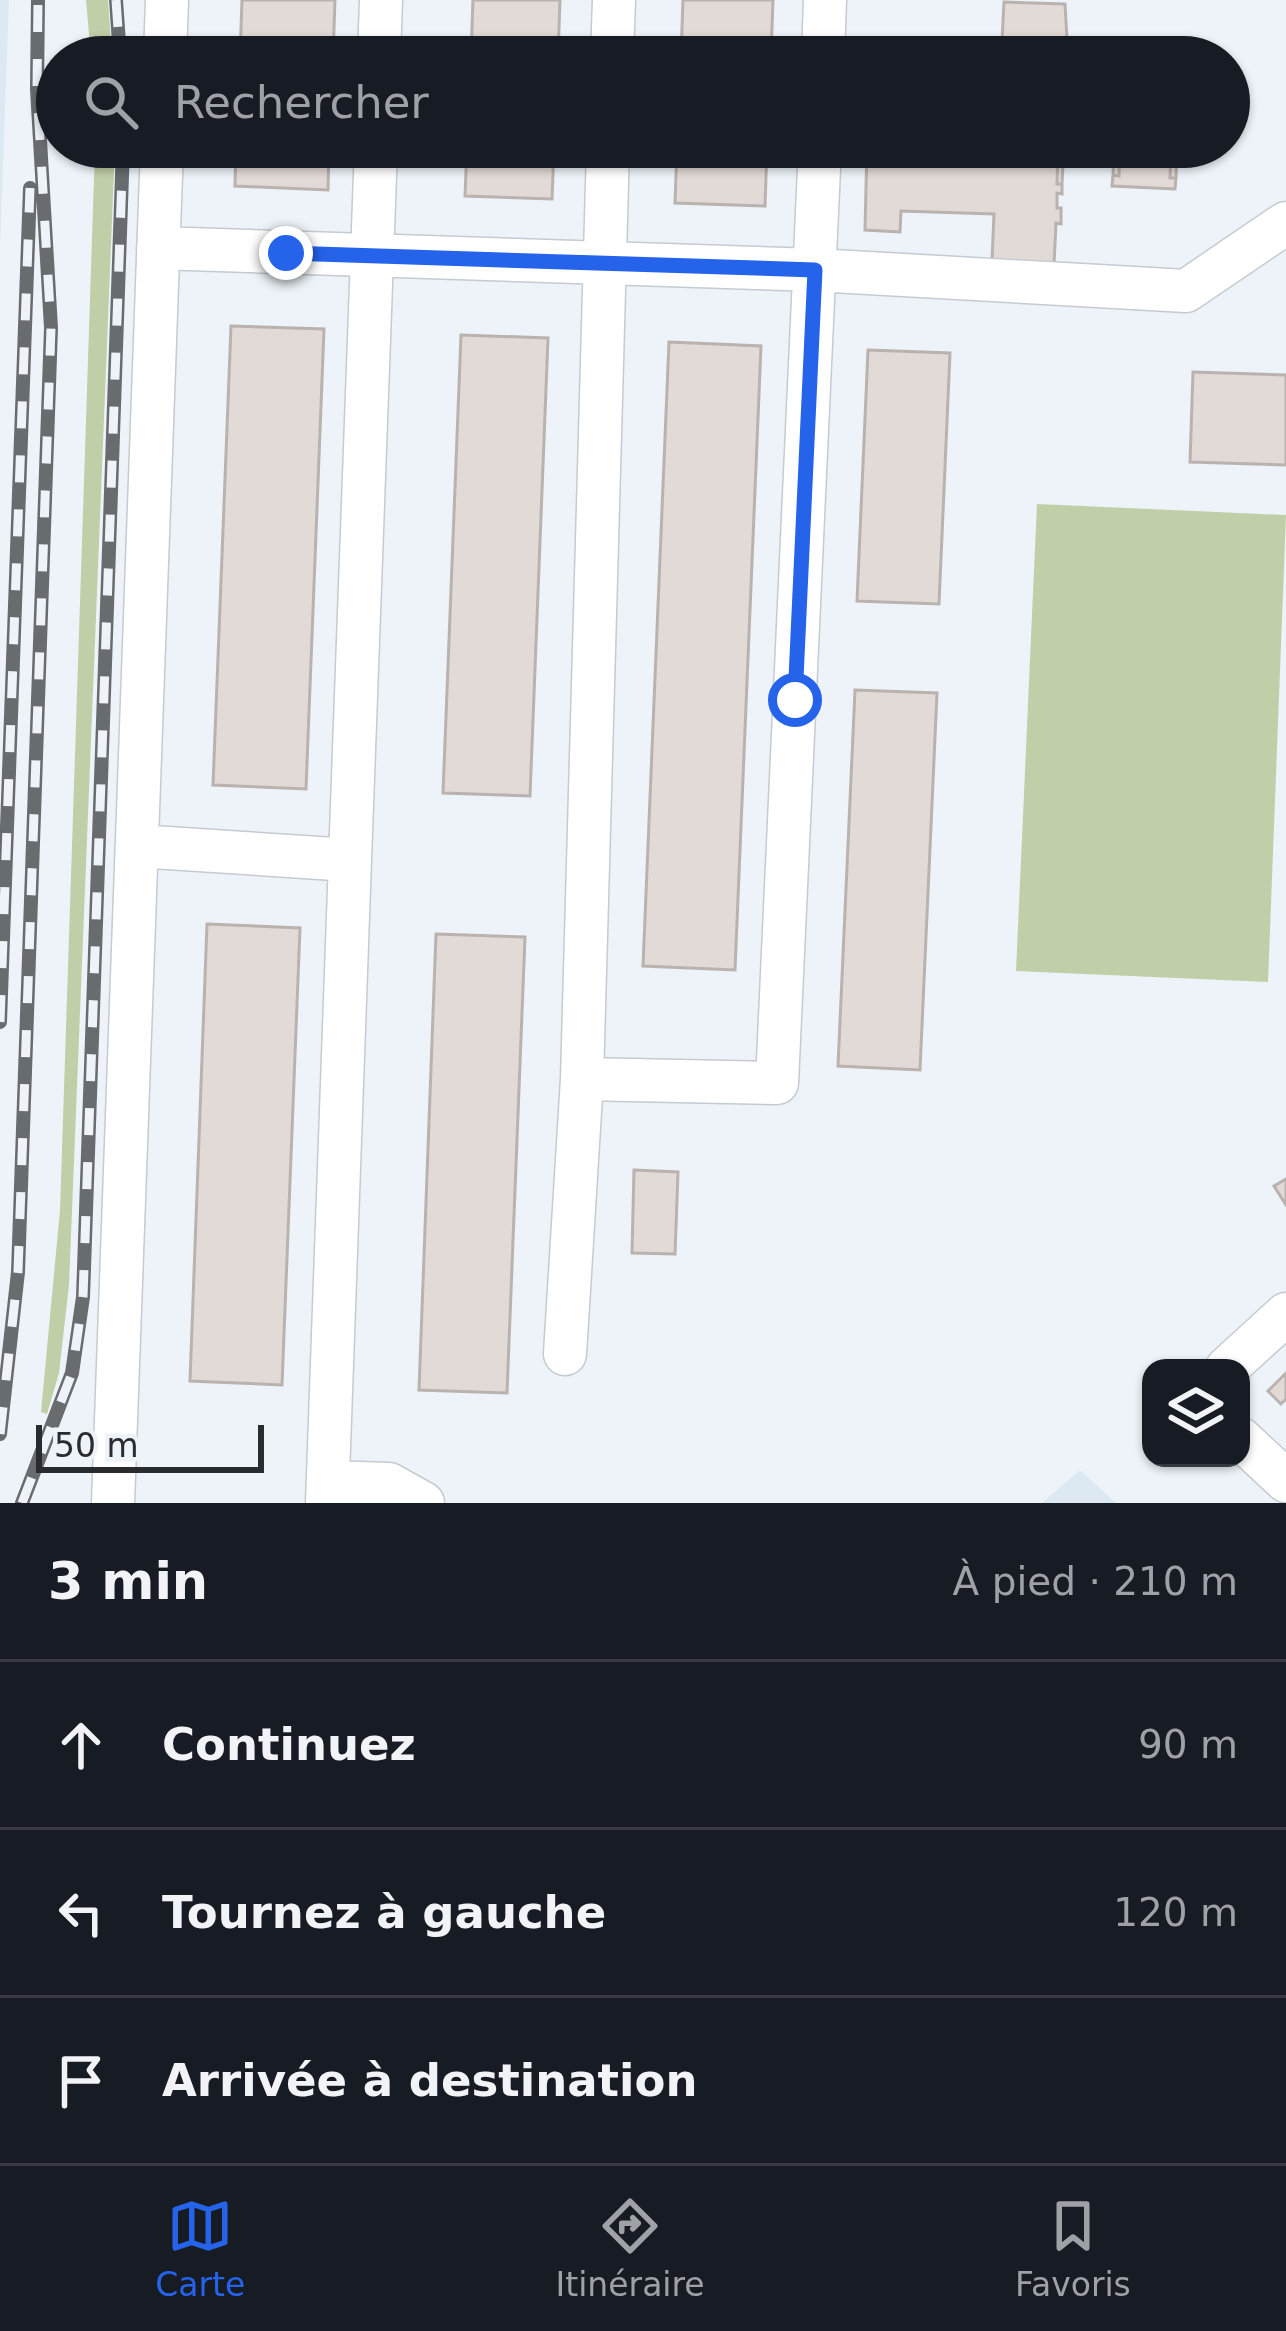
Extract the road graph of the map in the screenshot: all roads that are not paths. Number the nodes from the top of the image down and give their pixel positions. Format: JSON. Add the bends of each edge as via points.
{"nodes":[{"id":1,"x":167,"y":0,"type":"edge"},
{"id":2,"x":381,"y":0,"type":"edge"},
{"id":3,"x":614,"y":0,"type":"edge"},
{"id":4,"x":825,"y":0,"type":"edge"},
{"id":5,"x":166,"y":36,"type":"edge"},
{"id":6,"x":380,"y":36,"type":"edge"},
{"id":7,"x":612,"y":36,"type":"edge"},
{"id":8,"x":824,"y":36,"type":"edge"},
{"id":9,"x":161,"y":168,"type":"edge"},
{"id":10,"x":375,"y":168,"type":"edge"},
{"id":11,"x":607,"y":168,"type":"edge"},
{"id":12,"x":819,"y":168,"type":"edge"},
{"id":13,"x":1286,"y":223,"type":"edge"},
{"id":14,"x":158,"y":248,"type":"junction"},
{"id":15,"x":372,"y":256,"type":"junction"},
{"id":16,"x":604,"y":261,"type":"junction"},
{"id":17,"x":815,"y":270,"type":"junction"},
{"id":18,"x":137,"y":846,"type":"junction"},
{"id":19,"x":350,"y":860,"type":"junction"},
{"id":20,"x":581,"y":1079,"type":"junction"},
{"id":21,"x":1286,"y":1314,"type":"edge"},
{"id":22,"x":565,"y":1354,"type":"dead end"},
{"id":23,"x":1236,"y":1359,"type":"edge"},
{"id":24,"x":1250,"y":1447,"type":"edge"},
{"id":25,"x":1286,"y":1481,"type":"edge"},
{"id":26,"x":328,"y":1492,"type":"edge"},
{"id":27,"x":113,"y":1503,"type":"edge"},
{"id":28,"x":423,"y":1503,"type":"edge"}],
"edges":[{"from":1,"to":5,"type":"street"},
{"from":2,"to":6,"type":"street"},
{"from":3,"to":7,"type":"street"},
{"from":4,"to":8,"type":"street"},
{"from":9,"to":14,"type":"street"},
{"from":10,"to":15,"type":"street"},
{"from":11,"to":16,"type":"street"},
{"from":12,"to":17,"type":"street"},
{"from":13,"to":17,"type":"street","via":[[1186,291]]},
{"from":14,"to":15,"type":"street"},
{"from":14,"to":18,"type":"street"},
{"from":15,"to":16,"type":"street"},
{"from":15,"to":19,"type":"street"},
{"from":16,"to":17,"type":"street"},
{"from":16,"to":20,"type":"street"},
{"from":17,"to":20,"type":"street","via":[[778,1083]]},
{"from":18,"to":19,"type":"street"},
{"from":18,"to":27,"type":"street"},
{"from":19,"to":26,"type":"street"},
{"from":20,"to":22,"type":"street"},
{"from":21,"to":23,"type":"street"},
{"from":24,"to":25,"type":"street"},
{"from":26,"to":28,"type":"street","via":[[388,1484]]}]}
